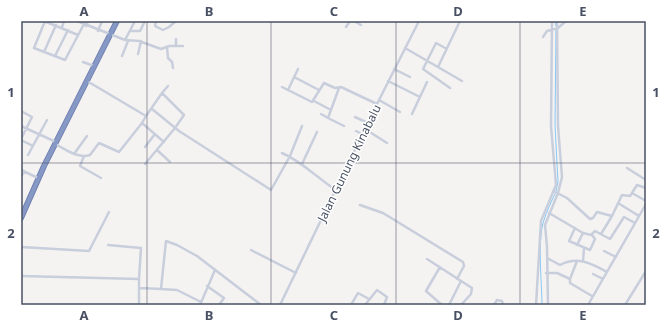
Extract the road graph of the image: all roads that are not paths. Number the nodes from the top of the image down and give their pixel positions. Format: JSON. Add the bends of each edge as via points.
{"nodes":[{"id":1,"x":45,"y":21,"type":"edge"},
{"id":2,"x":64,"y":21,"type":"edge"},
{"id":3,"x":77,"y":21,"type":"edge"},
{"id":4,"x":88,"y":21,"type":"edge"},
{"id":5,"x":102,"y":21,"type":"edge"},
{"id":6,"x":117,"y":21,"type":"edge"},
{"id":7,"x":134,"y":21,"type":"edge"},
{"id":8,"x":145,"y":21,"type":"edge"},
{"id":9,"x":156,"y":21,"type":"edge"},
{"id":10,"x":176,"y":21,"type":"edge"},
{"id":11,"x":350,"y":21,"type":"edge"},
{"id":12,"x":354,"y":21,"type":"edge"},
{"id":13,"x":419,"y":21,"type":"edge"},
{"id":14,"x":460,"y":21,"type":"edge"},
{"id":15,"x":552,"y":21,"type":"edge"},
{"id":16,"x":558,"y":21,"type":"edge"},
{"id":17,"x":566,"y":21,"type":"edge"},
{"id":18,"x":85,"y":25,"type":"junction"},
{"id":19,"x":361,"y":25,"type":"dead end"},
{"id":20,"x":56,"y":26,"type":"junction"},
{"id":21,"x":346,"y":27,"type":"dead end"},
{"id":22,"x":62,"y":28,"type":"junction"},
{"id":23,"x":555,"y":28,"type":"junction"},
{"id":24,"x":68,"y":30,"type":"junction"},
{"id":25,"x":98,"y":31,"type":"junction"},
{"id":26,"x":130,"y":31,"type":"junction"},
{"id":27,"x":78,"y":35,"type":"junction"},
{"id":28,"x":110,"y":35,"type":"junction"},
{"id":29,"x":543,"y":37,"type":"dead end"},
{"id":30,"x":176,"y":39,"type":"dead end"},
{"id":31,"x":127,"y":40,"type":"junction"},
{"id":32,"x":141,"y":41,"type":"junction"},
{"id":33,"x":176,"y":46,"type":"junction"},
{"id":34,"x":183,"y":46,"type":"dead end"},
{"id":35,"x":167,"y":47,"type":"junction"},
{"id":36,"x":405,"y":48,"type":"junction"},
{"id":37,"x":447,"y":49,"type":"junction"},
{"id":38,"x":44,"y":52,"type":"junction"},
{"id":39,"x":138,"y":54,"type":"dead end"},
{"id":40,"x":55,"y":56,"type":"junction"},
{"id":41,"x":122,"y":56,"type":"dead end"},
{"id":42,"x":427,"y":61,"type":"junction"},
{"id":43,"x":83,"y":62,"type":"dead end"},
{"id":44,"x":94,"y":66,"type":"junction"},
{"id":45,"x":438,"y":67,"type":"junction"},
{"id":46,"x":173,"y":68,"type":"dead end"},
{"id":47,"x":298,"y":69,"type":"dead end"},
{"id":48,"x":394,"y":69,"type":"junction"},
{"id":49,"x":294,"y":77,"type":"junction"},
{"id":50,"x":410,"y":77,"type":"dead end"},
{"id":51,"x":87,"y":81,"type":"junction"},
{"id":52,"x":388,"y":81,"type":"junction"},
{"id":53,"x":462,"y":81,"type":"dead end"},
{"id":54,"x":427,"y":82,"type":"dead end"},
{"id":55,"x":168,"y":86,"type":"dead end"},
{"id":56,"x":282,"y":87,"type":"dead end"},
{"id":57,"x":339,"y":87,"type":"junction"},
{"id":58,"x":450,"y":88,"type":"dead end"},
{"id":59,"x":288,"y":90,"type":"junction"},
{"id":60,"x":319,"y":90,"type":"junction"},
{"id":61,"x":162,"y":93,"type":"junction"},
{"id":62,"x":420,"y":97,"type":"junction"},
{"id":63,"x":379,"y":100,"type":"junction"},
{"id":64,"x":314,"y":101,"type":"junction"},
{"id":65,"x":377,"y":104,"type":"junction"},
{"id":66,"x":152,"y":109,"type":"junction"},
{"id":67,"x":331,"y":110,"type":"junction"},
{"id":68,"x":21,"y":111,"type":"edge"},
{"id":69,"x":400,"y":112,"type":"dead end"},
{"id":70,"x":321,"y":114,"type":"dead end"},
{"id":71,"x":412,"y":114,"type":"dead end"},
{"id":72,"x":146,"y":116,"type":"junction"},
{"id":73,"x":355,"y":117,"type":"dead end"},
{"id":74,"x":328,"y":118,"type":"junction"},
{"id":75,"x":47,"y":120,"type":"dead end"},
{"id":76,"x":142,"y":122,"type":"junction"},
{"id":77,"x":368,"y":123,"type":"junction"},
{"id":78,"x":21,"y":126,"type":"edge"},
{"id":79,"x":302,"y":126,"type":"dead end"},
{"id":80,"x":344,"y":126,"type":"dead end"},
{"id":81,"x":175,"y":128,"type":"junction"},
{"id":82,"x":27,"y":129,"type":"junction"},
{"id":83,"x":365,"y":129,"type":"junction"},
{"id":84,"x":356,"y":131,"type":"dead end"},
{"id":85,"x":317,"y":132,"type":"dead end"},
{"id":86,"x":40,"y":134,"type":"junction"},
{"id":87,"x":155,"y":134,"type":"junction"},
{"id":88,"x":362,"y":134,"type":"junction"},
{"id":89,"x":87,"y":136,"type":"dead end"},
{"id":90,"x":21,"y":139,"type":"edge"},
{"id":91,"x":164,"y":142,"type":"junction"},
{"id":92,"x":56,"y":143,"type":"junction"},
{"id":93,"x":387,"y":143,"type":"dead end"},
{"id":94,"x":33,"y":146,"type":"junction"},
{"id":95,"x":145,"y":147,"type":"dead end"},
{"id":96,"x":157,"y":150,"type":"junction"},
{"id":97,"x":282,"y":153,"type":"dead end"},
{"id":98,"x":74,"y":154,"type":"junction"},
{"id":99,"x":28,"y":155,"type":"dead end"},
{"id":100,"x":84,"y":156,"type":"junction"},
{"id":101,"x":290,"y":156,"type":"junction"},
{"id":102,"x":170,"y":162,"type":"dead end"},
{"id":103,"x":145,"y":164,"type":"dead end"},
{"id":104,"x":302,"y":164,"type":"junction"},
{"id":105,"x":627,"y":168,"type":"dead end"},
{"id":106,"x":23,"y":170,"type":"edge"},
{"id":107,"x":21,"y":177,"type":"edge"},
{"id":108,"x":38,"y":178,"type":"junction"},
{"id":109,"x":101,"y":178,"type":"dead end"},
{"id":110,"x":646,"y":180,"type":"edge"},
{"id":111,"x":646,"y":188,"type":"edge"},
{"id":112,"x":336,"y":190,"type":"junction"},
{"id":113,"x":556,"y":192,"type":"junction"},
{"id":114,"x":632,"y":194,"type":"junction"},
{"id":115,"x":646,"y":202,"type":"edge"},
{"id":116,"x":618,"y":203,"type":"junction"},
{"id":117,"x":360,"y":205,"type":"dead end"},
{"id":118,"x":109,"y":212,"type":"dead end"},
{"id":119,"x":549,"y":214,"type":"junction"},
{"id":120,"x":612,"y":216,"type":"junction"},
{"id":121,"x":639,"y":216,"type":"junction"},
{"id":122,"x":21,"y":218,"type":"edge"},
{"id":123,"x":635,"y":223,"type":"junction"},
{"id":124,"x":575,"y":228,"type":"junction"},
{"id":125,"x":583,"y":233,"type":"junction"},
{"id":126,"x":601,"y":234,"type":"junction"},
{"id":127,"x":592,"y":235,"type":"junction"},
{"id":128,"x":108,"y":245,"type":"dead end"},
{"id":129,"x":577,"y":245,"type":"junction"},
{"id":130,"x":21,"y":247,"type":"edge"},
{"id":131,"x":584,"y":248,"type":"junction"},
{"id":132,"x":251,"y":250,"type":"dead end"},
{"id":133,"x":604,"y":251,"type":"dead end"},
{"id":134,"x":616,"y":257,"type":"junction"},
{"id":135,"x":547,"y":258,"type":"junction"},
{"id":136,"x":427,"y":259,"type":"dead end"},
{"id":137,"x":577,"y":260,"type":"junction"},
{"id":138,"x":583,"y":261,"type":"junction"},
{"id":139,"x":440,"y":268,"type":"junction"},
{"id":140,"x":215,"y":270,"type":"junction"},
{"id":141,"x":646,"y":271,"type":"edge"},
{"id":142,"x":607,"y":272,"type":"junction"},
{"id":143,"x":296,"y":273,"type":"junction"},
{"id":144,"x":546,"y":273,"type":"junction"},
{"id":145,"x":593,"y":274,"type":"dead end"},
{"id":146,"x":21,"y":276,"type":"edge"},
{"id":147,"x":603,"y":278,"type":"junction"},
{"id":148,"x":139,"y":279,"type":"junction"},
{"id":149,"x":457,"y":279,"type":"junction"},
{"id":150,"x":570,"y":279,"type":"junction"},
{"id":151,"x":460,"y":281,"type":"junction"},
{"id":152,"x":207,"y":286,"type":"junction"},
{"id":153,"x":140,"y":288,"type":"junction"},
{"id":154,"x":161,"y":289,"type":"junction"},
{"id":155,"x":592,"y":296,"type":"junction"},
{"id":156,"x":369,"y":299,"type":"junction"},
{"id":157,"x":200,"y":303,"type":"edge"},
{"id":158,"x":139,"y":305,"type":"edge"},
{"id":159,"x":219,"y":305,"type":"edge"},
{"id":160,"x":261,"y":305,"type":"edge"},
{"id":161,"x":280,"y":305,"type":"edge"},
{"id":162,"x":351,"y":305,"type":"edge"},
{"id":163,"x":365,"y":305,"type":"edge"},
{"id":164,"x":384,"y":305,"type":"edge"},
{"id":165,"x":442,"y":305,"type":"edge"},
{"id":166,"x":449,"y":305,"type":"edge"},
{"id":167,"x":461,"y":305,"type":"edge"},
{"id":168,"x":494,"y":305,"type":"edge"},
{"id":169,"x":503,"y":305,"type":"edge"},
{"id":170,"x":536,"y":305,"type":"edge"},
{"id":171,"x":548,"y":305,"type":"edge"},
{"id":172,"x":588,"y":305,"type":"edge"},
{"id":173,"x":625,"y":305,"type":"edge"}],
"edges":[{"from":1,"to":20,"type":"street"},
{"from":1,"to":38,"type":"street","via":[[34,47]]},
{"from":2,"to":22,"type":"street"},
{"from":3,"to":18,"type":"street"},
{"from":4,"to":18,"type":"street"},
{"from":5,"to":25,"type":"street"},
{"from":6,"to":28,"type":"highway"},
{"from":7,"to":26,"type":"street"},
{"from":8,"to":26,"type":"street","via":[[140,30]]},
{"from":9,"to":10,"type":"street","via":[[156,26],[163,30]]},
{"from":11,"to":21,"type":"street"},
{"from":12,"to":19,"type":"street"},
{"from":13,"to":36,"type":"street","name":"Jalan Gunung Kinabalu"},
{"from":14,"to":37,"type":"street"},
{"from":15,"to":23,"type":"street"},
{"from":16,"to":23,"type":"street"},
{"from":17,"to":23,"type":"street"},
{"from":18,"to":25,"type":"street"},
{"from":18,"to":27,"type":"street"},
{"from":20,"to":22,"type":"street"},
{"from":20,"to":38,"type":"street"},
{"from":22,"to":24,"type":"street"},
{"from":23,"to":29,"type":"street","via":[[546,31]]},
{"from":23,"to":113,"type":"street","via":[[551,126]]},
{"from":23,"to":113,"type":"street","via":[[562,177]]},
{"from":24,"to":27,"type":"street"},
{"from":24,"to":40,"type":"street"},
{"from":25,"to":28,"type":"street"},
{"from":26,"to":31,"type":"street"},
{"from":27,"to":40,"type":"street","via":[[65,60]]},
{"from":28,"to":31,"type":"street"},
{"from":28,"to":44,"type":"highway"},
{"from":30,"to":33,"type":"street"},
{"from":31,"to":32,"type":"street"},
{"from":31,"to":41,"type":"street"},
{"from":32,"to":35,"type":"street","via":[[158,49]]},
{"from":32,"to":39,"type":"street"},
{"from":33,"to":34,"type":"street"},
{"from":33,"to":35,"type":"street"},
{"from":35,"to":46,"type":"street","via":[[168,58]]},
{"from":36,"to":42,"type":"street"},
{"from":36,"to":48,"type":"street","name":"Jalan Gunung Kinabalu"},
{"from":37,"to":42,"type":"street","via":[[436,42]]},
{"from":37,"to":45,"type":"street"},
{"from":38,"to":40,"type":"street"},
{"from":42,"to":45,"type":"street"},
{"from":42,"to":58,"type":"street","via":[[423,70]]},
{"from":43,"to":44,"type":"street"},
{"from":44,"to":51,"type":"highway"},
{"from":45,"to":53,"type":"street"},
{"from":47,"to":49,"type":"street"},
{"from":48,"to":50,"type":"street"},
{"from":48,"to":52,"type":"street","name":"Jalan Gunung Kinabalu"},
{"from":49,"to":59,"type":"street"},
{"from":49,"to":60,"type":"street"},
{"from":51,"to":72,"type":"street"},
{"from":51,"to":92,"type":"highway"},
{"from":52,"to":62,"type":"street"},
{"from":52,"to":63,"type":"street","name":"Jalan Gunung Kinabalu"},
{"from":54,"to":62,"type":"street"},
{"from":55,"to":61,"type":"street"},
{"from":56,"to":59,"type":"street"},
{"from":57,"to":60,"type":"street","via":[[323,83]]},
{"from":57,"to":65,"type":"street"},
{"from":57,"to":67,"type":"street"},
{"from":59,"to":64,"type":"street","via":[[311,102]]},
{"from":60,"to":64,"type":"street"},
{"from":61,"to":66,"type":"street"},
{"from":61,"to":81,"type":"street","via":[[184,114]]},
{"from":62,"to":71,"type":"street"},
{"from":63,"to":65,"type":"street","name":"Jalan Gunung Kinabalu"},
{"from":63,"to":69,"type":"street"},
{"from":64,"to":67,"type":"street"},
{"from":65,"to":77,"type":"street","name":"Jalan Gunung Kinabalu"},
{"from":66,"to":72,"type":"street"},
{"from":66,"to":81,"type":"street"},
{"from":67,"to":74,"type":"street"},
{"from":68,"to":82,"type":"street","via":[[32,117]]},
{"from":70,"to":74,"type":"street"},
{"from":72,"to":76,"type":"street"},
{"from":73,"to":77,"type":"street"},
{"from":74,"to":80,"type":"street"},
{"from":75,"to":86,"type":"street"},
{"from":76,"to":87,"type":"street"},
{"from":76,"to":100,"type":"street","via":[[119,152],[98,142],[90,155]]},
{"from":77,"to":83,"type":"street","name":"Jalan Gunung Kinabalu"},
{"from":78,"to":82,"type":"street"},
{"from":79,"to":101,"type":"street"},
{"from":81,"to":91,"type":"street"},
{"from":81,"to":101,"type":"street","via":[[271,190]]},
{"from":82,"to":86,"type":"street"},
{"from":82,"to":90,"type":"street"},
{"from":83,"to":88,"type":"street","name":"Jalan Gunung Kinabalu"},
{"from":83,"to":93,"type":"street"},
{"from":84,"to":88,"type":"street"},
{"from":85,"to":104,"type":"street"},
{"from":86,"to":92,"type":"street"},
{"from":86,"to":94,"type":"street"},
{"from":87,"to":91,"type":"street"},
{"from":87,"to":95,"type":"street"},
{"from":88,"to":112,"type":"street","name":"Jalan Gunung Kinabalu"},
{"from":89,"to":98,"type":"street"},
{"from":90,"to":94,"type":"street"},
{"from":91,"to":96,"type":"street"},
{"from":92,"to":98,"type":"street"},
{"from":92,"to":108,"type":"highway"},
{"from":94,"to":99,"type":"street"},
{"from":96,"to":102,"type":"street"},
{"from":96,"to":103,"type":"street"},
{"from":97,"to":101,"type":"street"},
{"from":98,"to":100,"type":"street"},
{"from":100,"to":109,"type":"street","via":[[80,165]]},
{"from":101,"to":104,"type":"street"},
{"from":104,"to":112,"type":"street","via":[[317,178]]},
{"from":105,"to":110,"type":"street"},
{"from":106,"to":107,"type":"street"},
{"from":106,"to":108,"type":"street"},
{"from":108,"to":122,"type":"highway"},
{"from":111,"to":114,"type":"street","via":[[637,185]]},
{"from":112,"to":143,"type":"street","name":"Jalan Gunung Kinabalu"},
{"from":113,"to":119,"type":"street"},
{"from":113,"to":120,"type":"street","via":[[571,201],[588,219],[593,218],[597,212]]},
{"from":113,"to":170,"type":"street","via":[[541,221]]},
{"from":114,"to":115,"type":"street"},
{"from":114,"to":116,"type":"street","via":[[622,195]]},
{"from":115,"to":121,"type":"street"},
{"from":116,"to":120,"type":"street"},
{"from":116,"to":121,"type":"street"},
{"from":117,"to":149,"type":"street","via":[[383,214],[463,262],[464,266]]},
{"from":118,"to":130,"type":"street","via":[[89,251]]},
{"from":119,"to":124,"type":"street"},
{"from":119,"to":135,"type":"street","via":[[545,227]]},
{"from":120,"to":126,"type":"street"},
{"from":121,"to":123,"type":"street"},
{"from":123,"to":126,"type":"street","via":[[624,217],[610,239]]},
{"from":123,"to":134,"type":"street"},
{"from":124,"to":125,"type":"street"},
{"from":124,"to":129,"type":"street","via":[[569,241]]},
{"from":125,"to":127,"type":"street"},
{"from":125,"to":129,"type":"street"},
{"from":126,"to":127,"type":"street","via":[[594,231]]},
{"from":127,"to":131,"type":"street","via":[[595,239],[591,250]]},
{"from":128,"to":148,"type":"street","via":[[141,248]]},
{"from":129,"to":131,"type":"street"},
{"from":131,"to":138,"type":"street"},
{"from":132,"to":143,"type":"street"},
{"from":133,"to":134,"type":"street"},
{"from":134,"to":142,"type":"street"},
{"from":135,"to":137,"type":"street","via":[[560,265],[566,261]]},
{"from":135,"to":144,"type":"street"},
{"from":136,"to":139,"type":"street"},
{"from":137,"to":138,"type":"street"},
{"from":137,"to":150,"type":"street"},
{"from":138,"to":142,"type":"street"},
{"from":139,"to":149,"type":"street"},
{"from":139,"to":165,"type":"street","via":[[426,291]]},
{"from":140,"to":152,"type":"street"},
{"from":140,"to":154,"type":"street","via":[[186,250],[166,241]]},
{"from":140,"to":160,"type":"street"},
{"from":141,"to":173,"type":"street"},
{"from":142,"to":147,"type":"street"},
{"from":143,"to":161,"type":"street","name":"Jalan Gunung Kinabalu"},
{"from":144,"to":150,"type":"street","via":[[557,273]]},
{"from":144,"to":171,"type":"street"},
{"from":145,"to":147,"type":"street"},
{"from":146,"to":148,"type":"street"},
{"from":147,"to":155,"type":"street"},
{"from":148,"to":153,"type":"street"},
{"from":149,"to":151,"type":"street"},
{"from":150,"to":155,"type":"street","via":[[570,283]]},
{"from":151,"to":166,"type":"street"},
{"from":151,"to":167,"type":"street","via":[[472,288],[471,294]]},
{"from":152,"to":157,"type":"street"},
{"from":152,"to":159,"type":"street","via":[[224,298]]},
{"from":153,"to":154,"type":"street"},
{"from":153,"to":158,"type":"street"},
{"from":154,"to":157,"type":"street","via":[[176,290]]},
{"from":155,"to":172,"type":"street"},
{"from":156,"to":162,"type":"street","via":[[358,293]]},
{"from":156,"to":163,"type":"street"},
{"from":156,"to":164,"type":"street","via":[[377,290],[388,296]]},
{"from":168,"to":169,"type":"street","via":[[497,300],[502,301]]}]}
